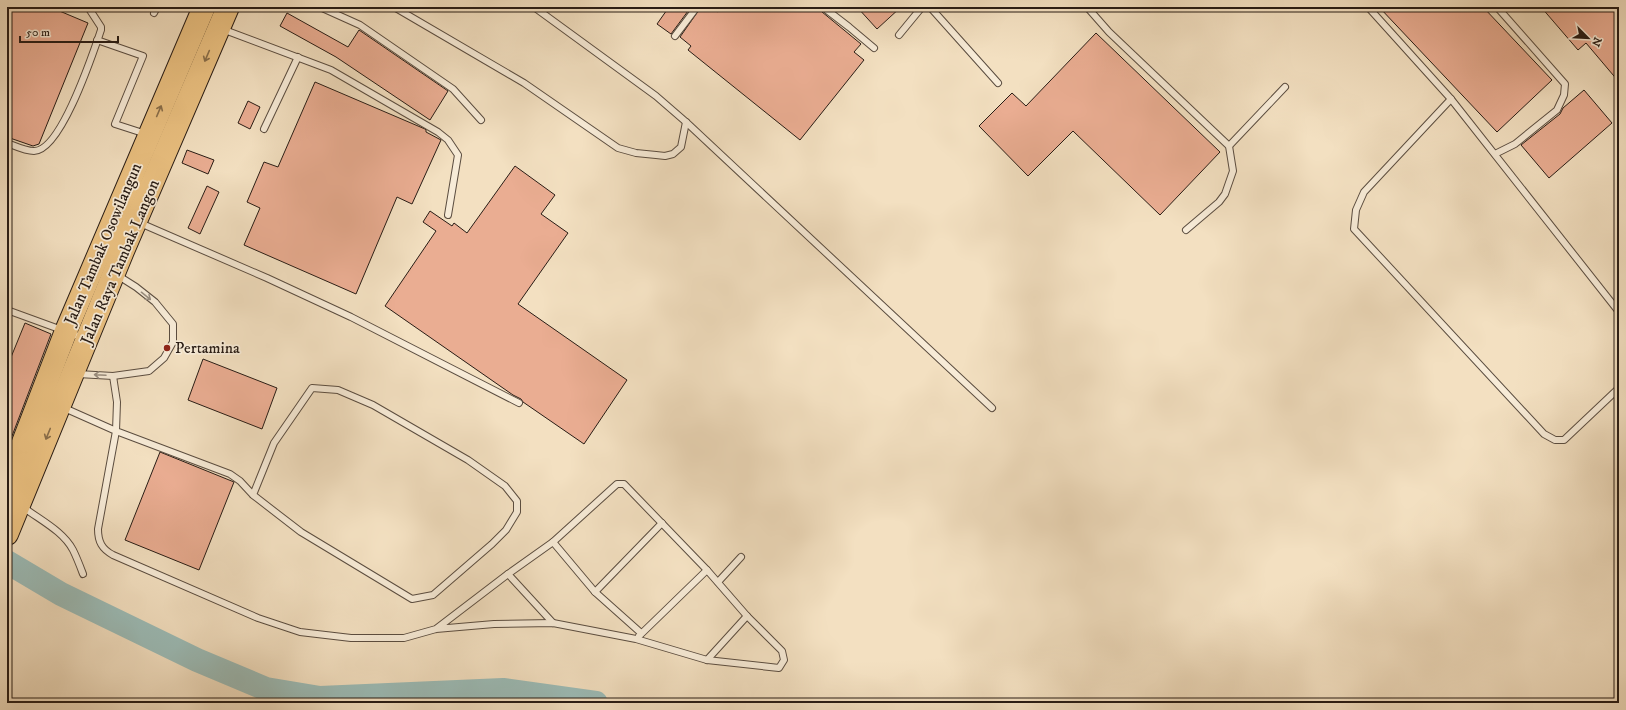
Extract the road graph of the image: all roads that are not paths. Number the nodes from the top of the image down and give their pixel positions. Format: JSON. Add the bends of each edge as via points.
{"nodes":[{"id":1,"x":88,"y":7,"type":"edge"},
{"id":2,"x":157,"y":7,"type":"edge"},
{"id":3,"x":204,"y":7,"type":"edge"},
{"id":4,"x":228,"y":7,"type":"edge"},
{"id":5,"x":320,"y":7,"type":"edge"},
{"id":6,"x":394,"y":7,"type":"edge"},
{"id":7,"x":534,"y":7,"type":"edge"},
{"id":8,"x":697,"y":7,"type":"edge"},
{"id":9,"x":823,"y":7,"type":"edge"},
{"id":10,"x":922,"y":7,"type":"edge"},
{"id":11,"x":930,"y":7,"type":"edge"},
{"id":12,"x":1087,"y":7,"type":"edge"},
{"id":13,"x":1368,"y":7,"type":"edge"},
{"id":14,"x":1497,"y":7,"type":"edge"},
{"id":15,"x":154,"y":13,"type":"dead end"},
{"id":16,"x":219,"y":28,"type":"junction"},
{"id":17,"x":899,"y":35,"type":"dead end"},
{"id":18,"x":675,"y":36,"type":"dead end"},
{"id":19,"x":97,"y":40,"type":"junction"},
{"id":20,"x":874,"y":48,"type":"dead end"},
{"id":21,"x":298,"y":57,"type":"junction"},
{"id":22,"x":998,"y":82,"type":"dead end"},
{"id":23,"x":1285,"y":87,"type":"dead end"},
{"id":24,"x":1451,"y":98,"type":"junction"},
{"id":25,"x":481,"y":120,"type":"dead end"},
{"id":26,"x":686,"y":122,"type":"junction"},
{"id":27,"x":264,"y":129,"type":"dead end"},
{"id":28,"x":149,"y":135,"type":"junction"},
{"id":29,"x":7,"y":143,"type":"edge"},
{"id":30,"x":1228,"y":146,"type":"junction"},
{"id":31,"x":1495,"y":154,"type":"junction"},
{"id":32,"x":448,"y":215,"type":"dead end"},
{"id":33,"x":137,"y":221,"type":"junction"},
{"id":34,"x":1186,"y":230,"type":"dead end"},
{"id":35,"x":104,"y":268,"type":"junction"},
{"id":36,"x":7,"y":310,"type":"edge"},
{"id":37,"x":1619,"y":312,"type":"edge"},
{"id":38,"x":66,"y":331,"type":"junction"},
{"id":39,"x":87,"y":340,"type":"junction"},
{"id":40,"x":63,"y":370,"type":"junction"},
{"id":41,"x":113,"y":376,"type":"junction"},
{"id":42,"x":1619,"y":388,"type":"edge"},
{"id":43,"x":50,"y":403,"type":"junction"},
{"id":44,"x":519,"y":404,"type":"dead end"},
{"id":45,"x":992,"y":408,"type":"dead end"},
{"id":46,"x":116,"y":431,"type":"junction"},
{"id":47,"x":7,"y":484,"type":"edge"},
{"id":48,"x":253,"y":495,"type":"junction"},
{"id":49,"x":13,"y":519,"type":"edge"},
{"id":50,"x":662,"y":524,"type":"junction"},
{"id":51,"x":553,"y":542,"type":"junction"},
{"id":52,"x":741,"y":557,"type":"dead end"},
{"id":53,"x":707,"y":570,"type":"junction"},
{"id":54,"x":83,"y":574,"type":"dead end"},
{"id":55,"x":508,"y":574,"type":"junction"},
{"id":56,"x":718,"y":582,"type":"junction"},
{"id":57,"x":595,"y":592,"type":"junction"},
{"id":58,"x":747,"y":616,"type":"junction"},
{"id":59,"x":553,"y":623,"type":"junction"},
{"id":60,"x":436,"y":629,"type":"junction"},
{"id":61,"x":641,"y":633,"type":"junction"},
{"id":62,"x":636,"y":639,"type":"junction"},
{"id":63,"x":707,"y":660,"type":"junction"}],
"edges":[{"from":1,"to":19,"type":"lane","via":[[101,27]]},
{"from":2,"to":15,"type":"lane"},
{"from":28,"to":3,"type":"highway","name":"Jalan Tambak Osowilangun","one_way":true},
{"from":4,"to":16,"type":"highway","name":"Jalan Raya Tambak Langon"},
{"from":5,"to":25,"type":"lane","via":[[360,25],[453,88]]},
{"from":6,"to":26,"type":"lane","via":[[524,83],[618,148],[636,153],[665,156],[673,154],[681,147]]},
{"from":7,"to":26,"type":"lane","via":[[656,96]]},
{"from":8,"to":18,"type":"lane"},
{"from":9,"to":20,"type":"lane"},
{"from":10,"to":17,"type":"lane"},
{"from":11,"to":22,"type":"lane"},
{"from":12,"to":30,"type":"lane","via":[[1109,32]]},
{"from":13,"to":24,"type":"lane"},
{"from":14,"to":31,"type":"lane","via":[[1566,84],[1557,110],[1515,144]]},
{"from":16,"to":21,"type":"lane"},
{"from":16,"to":33,"type":"highway","name":"Jalan Raya Tambak Langon","one_way":true},
{"from":19,"to":28,"type":"lane","via":[[143,56],[115,124]]},
{"from":19,"to":29,"type":"lane","via":[[73,104],[57,132],[44,147],[34,151]]},
{"from":21,"to":27,"type":"lane"},
{"from":21,"to":32,"type":"lane","via":[[331,70],[448,140],[458,155]]},
{"from":23,"to":30,"type":"lane"},
{"from":24,"to":31,"type":"lane"},
{"from":24,"to":42,"type":"lane","via":[[1364,192],[1356,210],[1354,229],[1544,434],[1555,440],[1564,440]]},
{"from":26,"to":45,"type":"lane"},
{"from":28,"to":35,"type":"highway","name":"Jalan Tambak Osowilangun"},
{"from":30,"to":34,"type":"lane","via":[[1233,171],[1225,194]]},
{"from":31,"to":37,"type":"lane"},
{"from":33,"to":35,"type":"highway","name":"Jalan Raya Tambak Langon"},
{"from":33,"to":44,"type":"lane","via":[[351,317]]},
{"from":35,"to":38,"type":"highway","name":"Jalan Tambak Osowilangun"},
{"from":35,"to":39,"type":"highway","name":"Jalan Raya Tambak Langon"},
{"from":35,"to":41,"type":"lane","one_way":true,"via":[[155,302],[173,324],[173,342],[164,358],[149,371]]},
{"from":36,"to":38,"type":"lane"},
{"from":38,"to":39,"type":"lane"},
{"from":38,"to":40,"type":"highway","name":"Jalan Tambak Osowilangun"},
{"from":39,"to":40,"type":"highway","name":"Jalan Raya Tambak Langon"},
{"from":41,"to":40,"type":"lane","one_way":true},
{"from":40,"to":43,"type":"highway","name":"Jalan Tambak Osowilangun"},
{"from":41,"to":46,"type":"lane","via":[[117,402]]},
{"from":43,"to":46,"type":"lane"},
{"from":43,"to":47,"type":"highway","name":"Jalan Tambak Osowilangun"},
{"from":43,"to":49,"type":"highway","one_way":true},
{"from":46,"to":48,"type":"lane","via":[[230,474]]},
{"from":46,"to":60,"type":"lane","via":[[98,529],[99,540],[106,551],[258,618],[300,632],[351,638],[404,638]]},
{"from":48,"to":48,"type":"lane","via":[[274,443],[312,388],[338,390],[373,405],[468,460],[505,486],[517,501],[517,512],[506,530],[492,544],[433,595],[412,599],[301,532]]},
{"from":49,"to":54,"type":"lane","via":[[54,530],[74,551]]},
{"from":50,"to":51,"type":"lane","via":[[624,484],[617,484]]},
{"from":50,"to":53,"type":"lane"},
{"from":50,"to":57,"type":"lane"},
{"from":51,"to":55,"type":"lane"},
{"from":51,"to":57,"type":"lane"},
{"from":52,"to":56,"type":"lane"},
{"from":53,"to":56,"type":"lane"},
{"from":53,"to":61,"type":"lane"},
{"from":55,"to":59,"type":"lane"},
{"from":55,"to":60,"type":"lane"},
{"from":56,"to":58,"type":"lane"},
{"from":57,"to":61,"type":"lane"},
{"from":58,"to":63,"type":"lane"},
{"from":58,"to":63,"type":"lane","via":[[782,651],[784,660],[779,668]]},
{"from":59,"to":60,"type":"lane","via":[[494,624]]},
{"from":59,"to":62,"type":"lane"},
{"from":61,"to":62,"type":"lane"},
{"from":62,"to":63,"type":"lane"}]}
